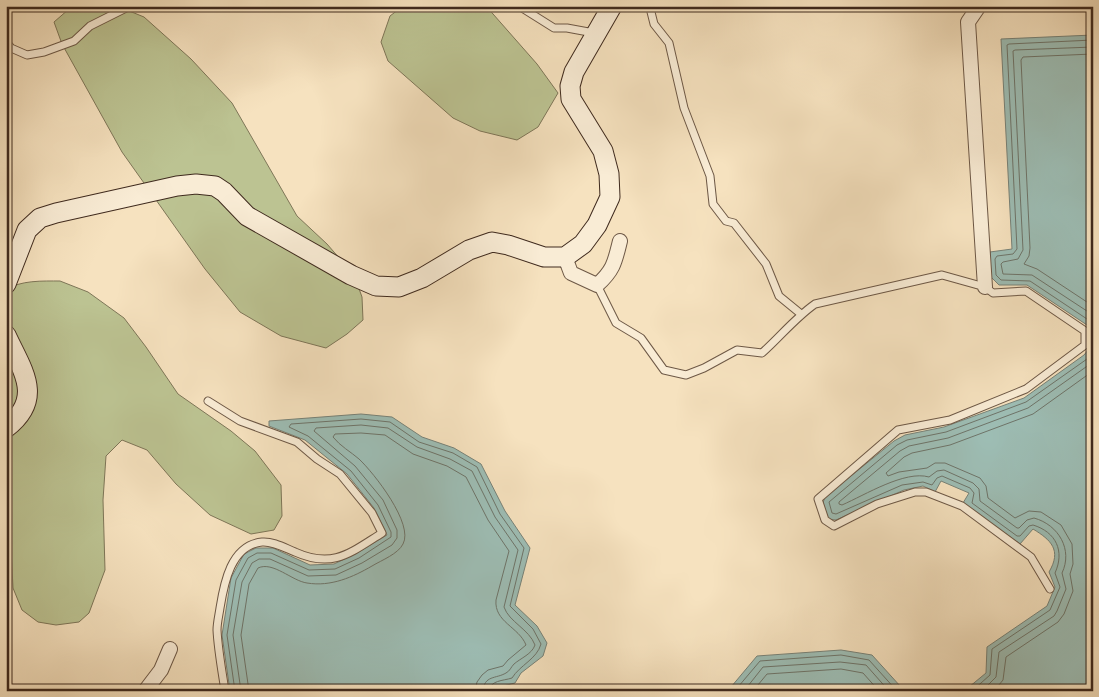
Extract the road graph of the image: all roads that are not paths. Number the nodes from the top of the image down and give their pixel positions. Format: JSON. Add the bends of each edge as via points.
{"nodes":[{"id":1,"x":130,"y":6,"type":"edge"},
{"id":2,"x":519,"y":6,"type":"edge"},
{"id":3,"x":612,"y":6,"type":"edge"},
{"id":4,"x":652,"y":6,"type":"edge"},
{"id":5,"x":979,"y":6,"type":"edge"},
{"id":6,"x":597,"y":34,"type":"junction"},
{"id":7,"x":6,"y":42,"type":"edge"},
{"id":8,"x":620,"y":240,"type":"dead end"},
{"id":9,"x":565,"y":256,"type":"junction"},
{"id":10,"x":6,"y":284,"type":"edge"},
{"id":11,"x":597,"y":285,"type":"junction"},
{"id":12,"x":985,"y":287,"type":"junction"},
{"id":13,"x":801,"y":314,"type":"junction"},
{"id":14,"x":6,"y":334,"type":"edge"},
{"id":15,"x":208,"y":401,"type":"dead end"},
{"id":16,"x":6,"y":428,"type":"edge"},
{"id":17,"x":1050,"y":588,"type":"dead end"},
{"id":18,"x":170,"y":649,"type":"dead end"},
{"id":19,"x":145,"y":691,"type":"edge"},
{"id":20,"x":225,"y":691,"type":"edge"}],
"edges":[{"from":1,"to":7,"type":"lane","via":[[90,26],[74,41],[44,52],[27,55]]},
{"from":2,"to":6,"type":"lane","via":[[554,28]]},
{"from":3,"to":6,"type":"street"},
{"from":4,"to":13,"type":"lane","via":[[654,24],[669,43],[684,108],[710,176],[713,204],[726,221],[734,223],[766,264],[778,296]]},
{"from":5,"to":12,"type":"street","via":[[968,22]]},
{"from":6,"to":9,"type":"street","via":[[574,72],[571,99],[604,151],[610,197],[597,225],[583,244]]},
{"from":8,"to":11,"type":"street","via":[[614,266]]},
{"from":9,"to":10,"type":"street","via":[[544,257],[492,242],[469,250],[422,278],[399,287],[376,286],[247,216],[215,186],[196,184],[40,218],[27,230]]},
{"from":9,"to":11,"type":"street","via":[[571,273]]},
{"from":11,"to":13,"type":"lane","via":[[616,323],[641,338],[664,370],[686,375],[738,350],[762,353]]},
{"from":12,"to":13,"type":"lane","via":[[942,275],[815,304]]},
{"from":12,"to":17,"type":"lane","via":[[993,293],[1026,291],[1085,331],[1085,345],[1026,389],[950,420],[898,430],[818,499],[826,520],[834,526],[877,504],[914,492],[926,492],[962,506],[1031,557]]},
{"from":14,"to":16,"type":"street","via":[[29,390],[24,411]]},
{"from":15,"to":20,"type":"lane","via":[[240,420],[297,442],[340,474],[372,513],[382,533],[350,552],[326,561],[310,559],[263,542],[247,546],[234,560],[224,586],[217,629]]},
{"from":18,"to":19,"type":"street","via":[[162,670]]}]}
